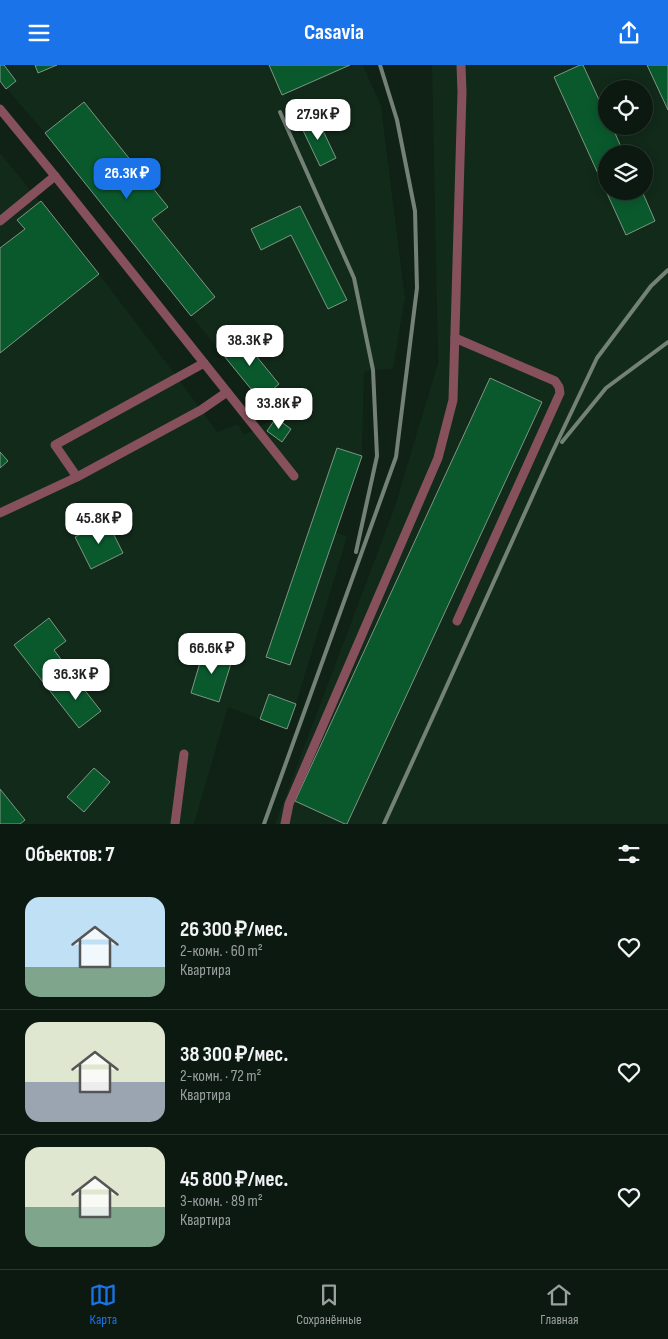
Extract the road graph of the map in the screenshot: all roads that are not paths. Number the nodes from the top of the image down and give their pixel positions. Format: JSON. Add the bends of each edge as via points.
{"nodes":[{"id":1,"x":461,"y":65,"type":"edge"},
{"id":2,"x":0,"y":109,"type":"edge"},
{"id":3,"x":55,"y":176,"type":"junction"},
{"id":4,"x":0,"y":221,"type":"edge"},
{"id":5,"x":455,"y":338,"type":"junction"},
{"id":6,"x":204,"y":363,"type":"junction"},
{"id":7,"x":227,"y":392,"type":"junction"},
{"id":8,"x":294,"y":476,"type":"dead end"},
{"id":9,"x":77,"y":477,"type":"junction"},
{"id":10,"x":0,"y":513,"type":"edge"},
{"id":11,"x":456,"y":621,"type":"dead end"},
{"id":12,"x":184,"y":754,"type":"dead end"},
{"id":13,"x":175,"y":824,"type":"edge"},
{"id":14,"x":285,"y":824,"type":"edge"}],
"edges":[{"from":1,"to":5,"type":"lane"},
{"from":2,"to":3,"type":"lane"},
{"from":3,"to":4,"type":"lane"},
{"from":3,"to":6,"type":"lane"},
{"from":5,"to":11,"type":"lane","via":[[555,381],[560,393]]},
{"from":5,"to":14,"type":"lane","via":[[453,400],[438,458],[289,804]]},
{"from":6,"to":7,"type":"lane"},
{"from":6,"to":9,"type":"lane","via":[[55,445]]},
{"from":7,"to":8,"type":"lane"},
{"from":7,"to":9,"type":"lane","via":[[201,410]]},
{"from":9,"to":10,"type":"lane"},
{"from":12,"to":13,"type":"lane"}]}
